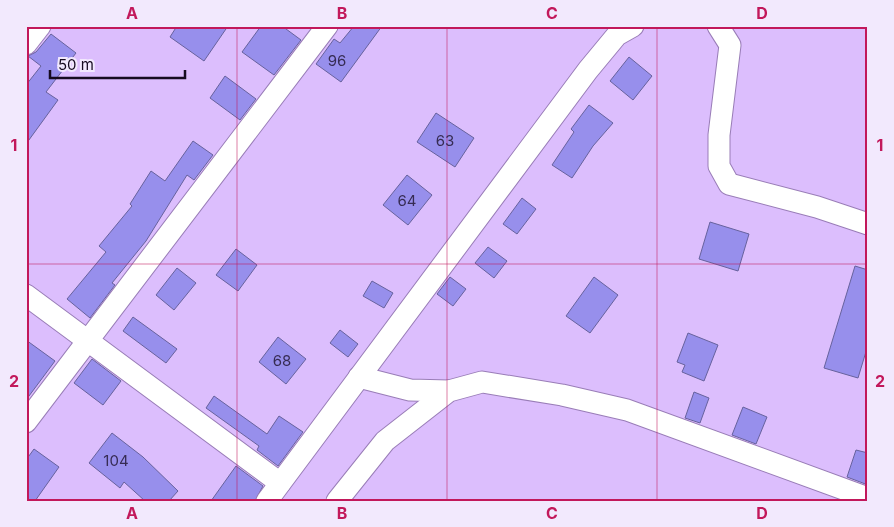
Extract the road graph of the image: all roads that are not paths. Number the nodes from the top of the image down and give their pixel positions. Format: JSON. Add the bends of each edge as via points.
{"nodes":[{"id":1,"x":40,"y":26,"type":"edge"},
{"id":2,"x":328,"y":26,"type":"edge"},
{"id":3,"x":634,"y":26,"type":"edge"},
{"id":4,"x":718,"y":26,"type":"edge"},
{"id":5,"x":26,"y":44,"type":"edge"},
{"id":6,"x":868,"y":224,"type":"edge"},
{"id":7,"x":26,"y":295,"type":"edge"},
{"id":8,"x":88,"y":340,"type":"junction"},
{"id":9,"x":359,"y":377,"type":"junction"},
{"id":10,"x":449,"y":392,"type":"junction"},
{"id":11,"x":26,"y":422,"type":"edge"},
{"id":12,"x":280,"y":483,"type":"junction"},
{"id":13,"x":868,"y":498,"type":"edge"},
{"id":14,"x":266,"y":501,"type":"edge"},
{"id":15,"x":337,"y":501,"type":"edge"}],
"edges":[{"from":1,"to":5,"type":"street"},
{"from":2,"to":8,"type":"street"},
{"from":3,"to":9,"type":"street","via":[[617,35],[588,70]]},
{"from":4,"to":6,"type":"street","via":[[730,45],[719,135],[719,166],[730,184]]},
{"from":7,"to":8,"type":"street"},
{"from":8,"to":11,"type":"street"},
{"from":8,"to":12,"type":"street"},
{"from":9,"to":10,"type":"street","via":[[410,390]]},
{"from":9,"to":12,"type":"street"},
{"from":10,"to":13,"type":"street","via":[[482,382],[627,410]]},
{"from":10,"to":15,"type":"street","via":[[385,441]]},
{"from":12,"to":14,"type":"street"}]}
